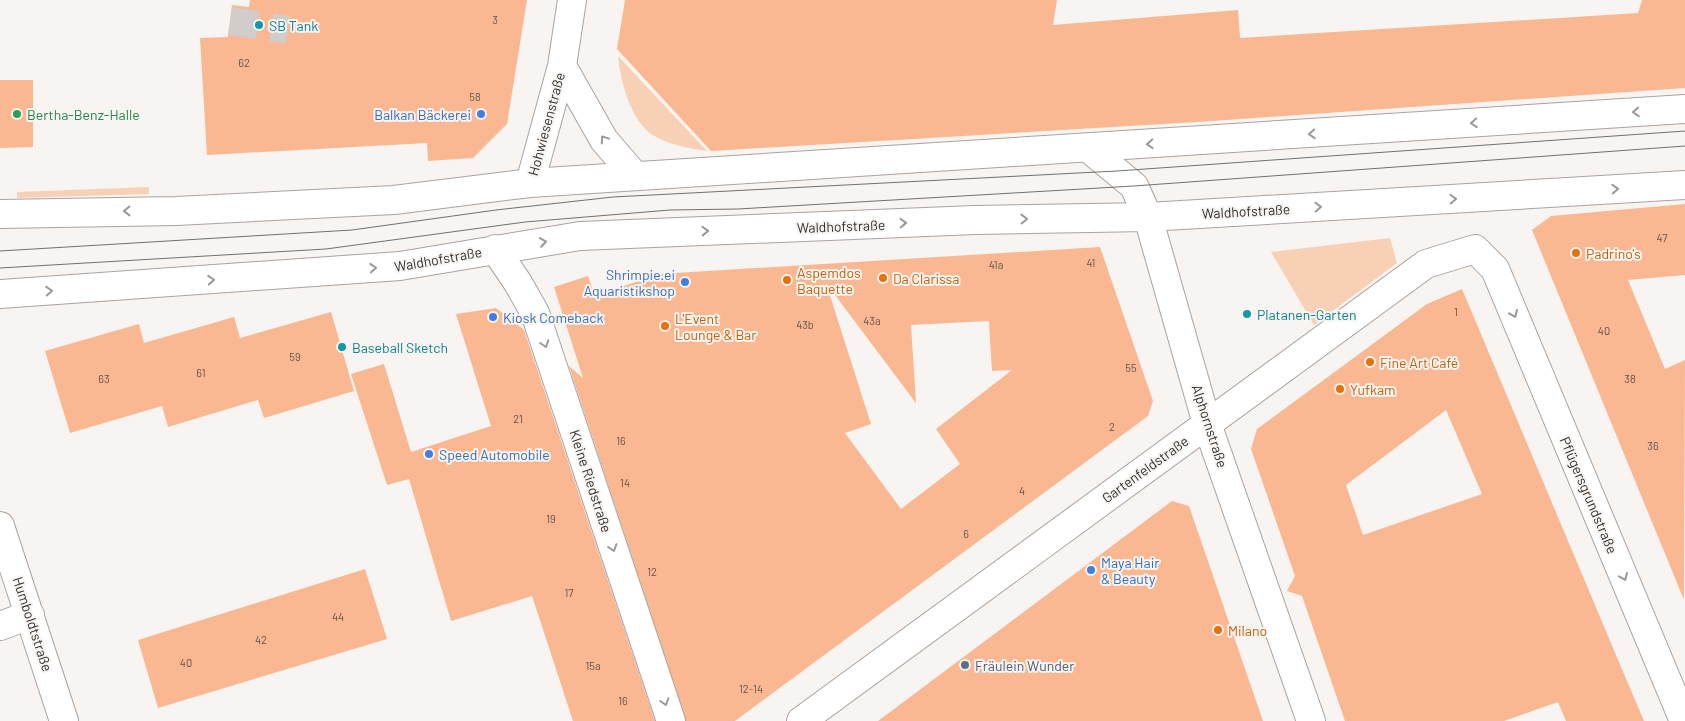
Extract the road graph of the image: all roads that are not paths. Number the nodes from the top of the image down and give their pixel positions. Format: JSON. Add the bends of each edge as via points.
{"nodes":[{"id":1,"x":572,"y":0,"type":"edge"},
{"id":2,"x":562,"y":66,"type":"junction"},
{"id":3,"x":1685,"y":109,"type":"edge"},
{"id":4,"x":1088,"y":148,"type":"junction"},
{"id":5,"x":635,"y":176,"type":"junction"},
{"id":6,"x":530,"y":183,"type":"junction"},
{"id":7,"x":1685,"y":185,"type":"edge"},
{"id":8,"x":1148,"y":217,"type":"junction"},
{"id":9,"x":6,"y":218,"type":"edge"},
{"id":10,"x":495,"y":249,"type":"junction"},
{"id":11,"x":1495,"y":269,"type":"joint"},
{"id":12,"x":0,"y":294,"type":"edge"},
{"id":13,"x":1207,"y":424,"type":"junction"},
{"id":14,"x":0,"y":526,"type":"edge"},
{"id":15,"x":30,"y":615,"type":"junction"},
{"id":16,"x":0,"y":626,"type":"edge"},
{"id":17,"x":64,"y":721,"type":"edge"},
{"id":18,"x":671,"y":721,"type":"edge"},
{"id":19,"x":801,"y":721,"type":"edge"},
{"id":20,"x":1311,"y":721,"type":"edge"},
{"id":21,"x":1684,"y":721,"type":"edge"}],
"edges":[{"from":1,"to":2,"type":"street","name":"Hohwiesenstraße"},
{"from":5,"to":2,"type":"street","name":"Hohwiesenstraße","one_way":true,"via":[[604,140]]},
{"from":2,"to":6,"type":"street","name":"Hohwiesenstraße"},
{"from":3,"to":4,"type":"street","one_way":true},
{"from":4,"to":5,"type":"street"},
{"from":4,"to":8,"type":"street","name":"Alphornstraße","via":[[1134,186]]},
{"from":5,"to":6,"type":"street"},
{"from":6,"to":9,"type":"street","one_way":true,"via":[[394,200]]},
{"from":8,"to":7,"type":"street","name":"Waldhofstraße","one_way":true},
{"from":10,"to":8,"type":"street","name":"Waldhofstraße","one_way":true,"via":[[580,236],[975,220]]},
{"from":8,"to":13,"type":"street","name":"Alphornstraße"},
{"from":12,"to":10,"type":"street","name":"Waldhofstraße","one_way":true,"via":[[400,266]]},
{"from":10,"to":18,"type":"street","name":"Kleine Riedstraße","one_way":true,"via":[[534,313]]},
{"from":11,"to":13,"type":"street","name":"Gartenfeldstraße","via":[[1475,250],[1426,264]]},
{"from":11,"to":21,"type":"street","name":"Pflügersgrundstraße","one_way":true},
{"from":13,"to":19,"type":"street","name":"Gartenfeldstraße"},
{"from":13,"to":20,"type":"street","name":"Alphornstraße"},
{"from":14,"to":15,"type":"street","name":"Humboldtstraße"},
{"from":15,"to":16,"type":"street"},
{"from":15,"to":17,"type":"street","name":"Humboldtstraße"}]}
